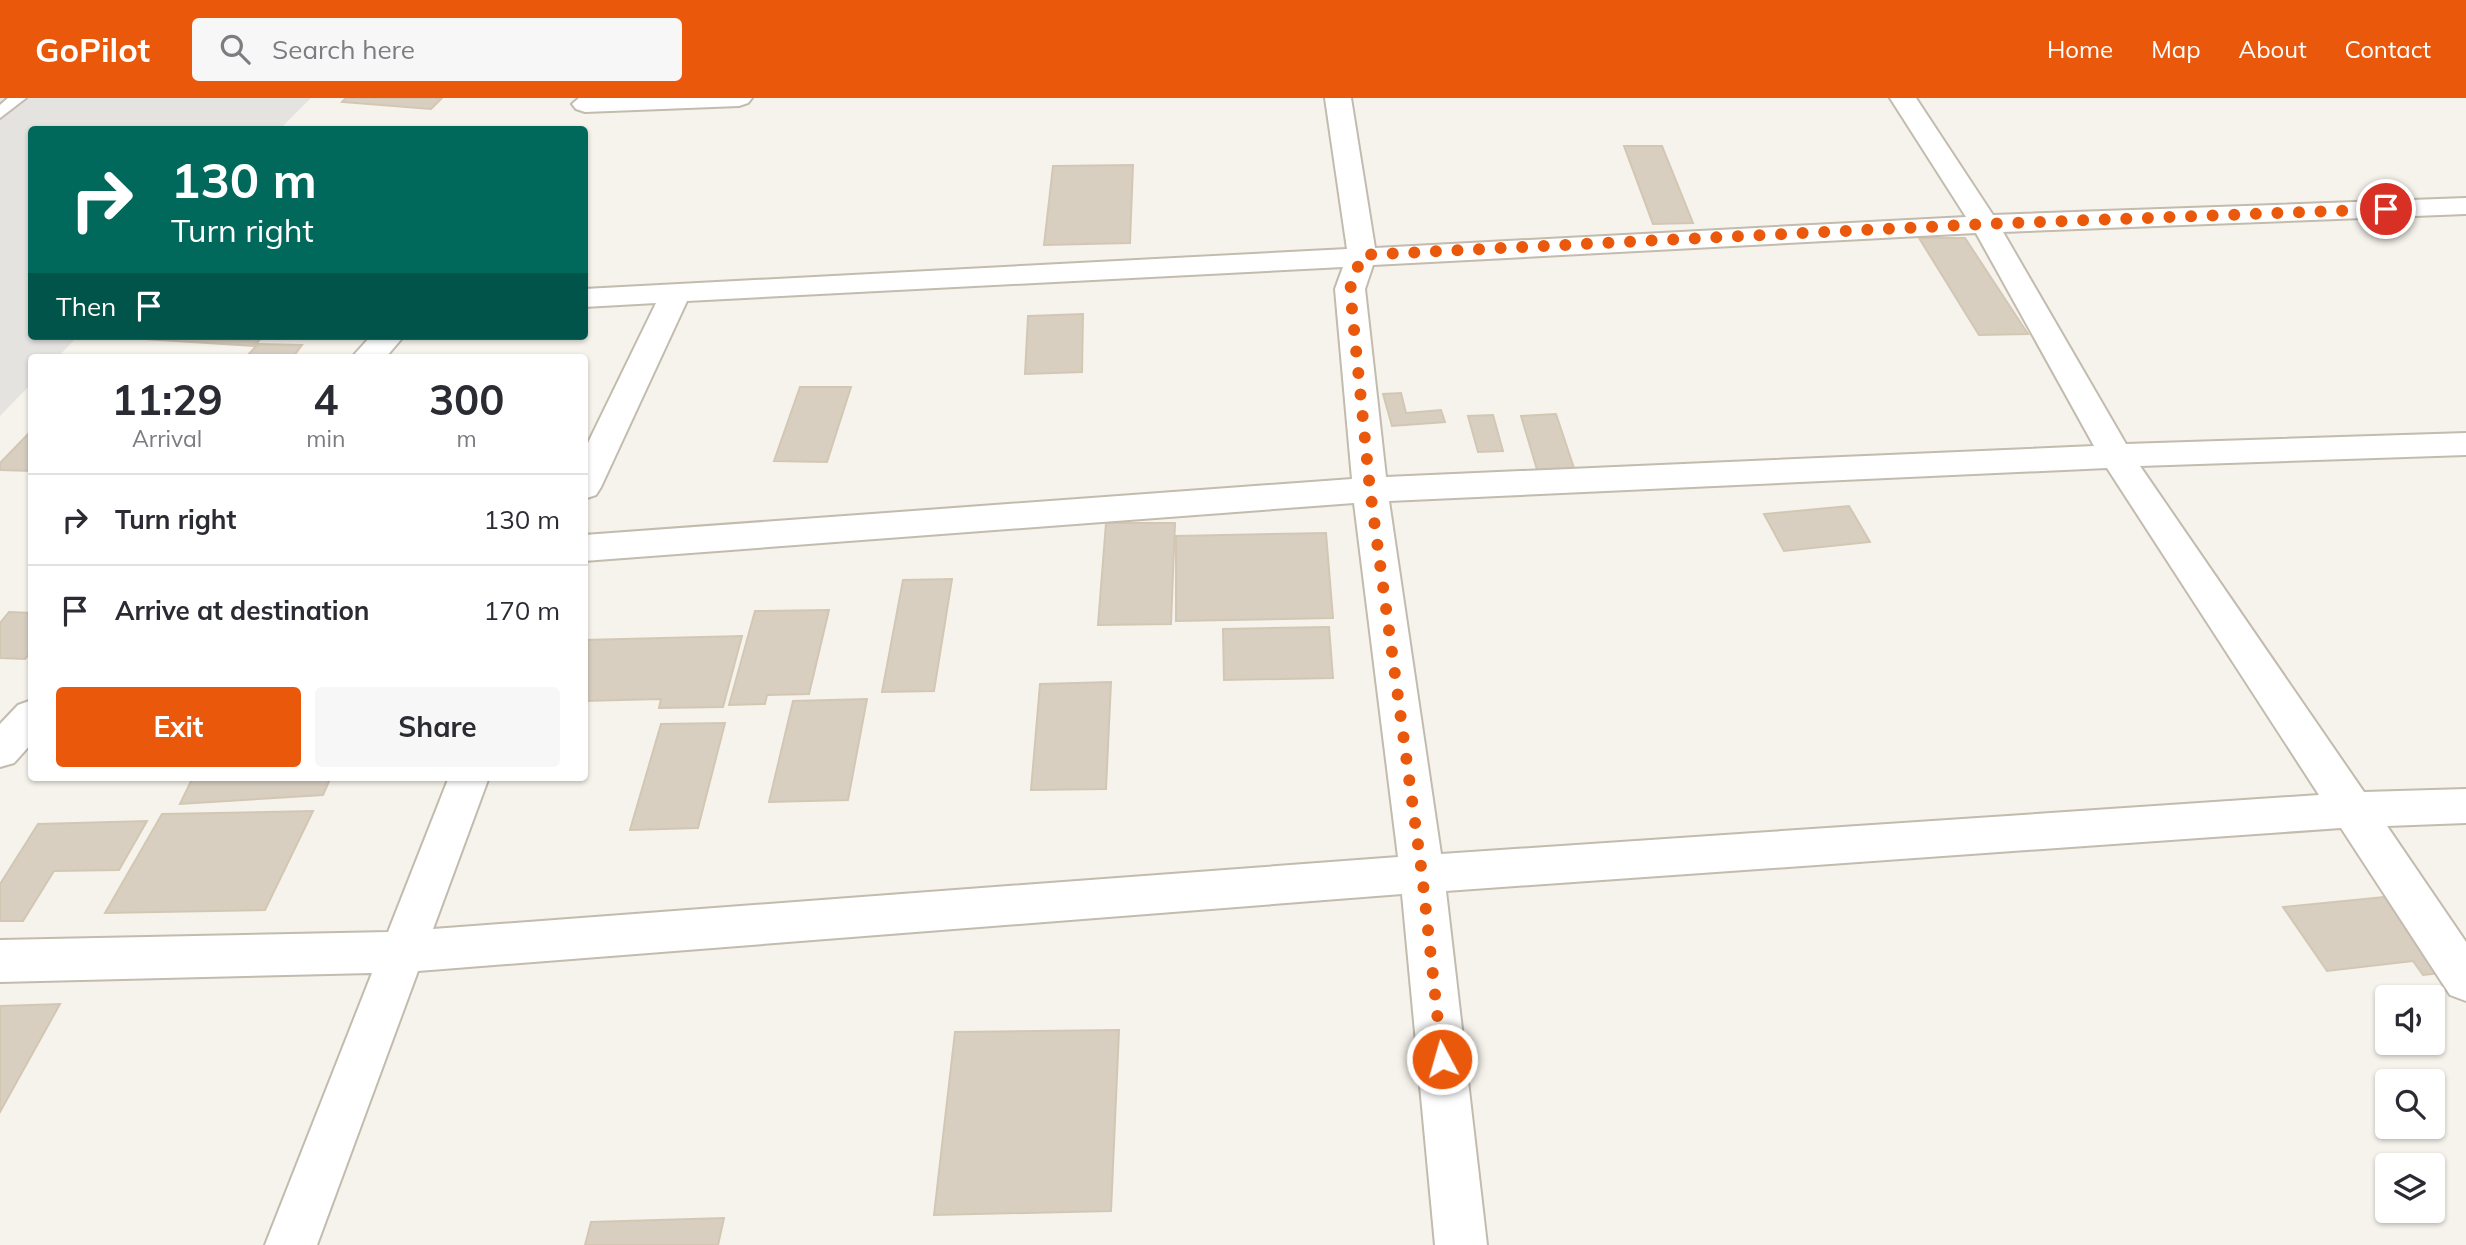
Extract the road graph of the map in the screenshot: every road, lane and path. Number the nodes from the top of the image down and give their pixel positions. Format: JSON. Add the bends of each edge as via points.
{"nodes":[{"id":1,"x":18,"y":98,"type":"edge"},
{"id":2,"x":739,"y":98,"type":"edge"},
{"id":3,"x":1339,"y":98,"type":"edge"},
{"id":4,"x":1903,"y":98,"type":"edge"},
{"id":5,"x":582,"y":108,"type":"edge"},
{"id":6,"x":0,"y":113,"type":"edge"},
{"id":7,"x":2466,"y":206,"type":"edge"},
{"id":8,"x":1985,"y":224,"type":"junction"},
{"id":9,"x":1362,"y":255,"type":"junction"},
{"id":10,"x":676,"y":293,"type":"junction"},
{"id":11,"x":588,"y":298,"type":"edge"},
{"id":12,"x":385,"y":340,"type":"edge"},
{"id":13,"x":371,"y":354,"type":"edge"},
{"id":14,"x":2466,"y":444,"type":"edge"},
{"id":15,"x":2116,"y":456,"type":"junction"},
{"id":16,"x":588,"y":479,"type":"edge"},
{"id":17,"x":1370,"y":490,"type":"junction"},
{"id":18,"x":588,"y":548,"type":"edge"},
{"id":19,"x":28,"y":720,"type":"edge"},
{"id":20,"x":0,"y":751,"type":"edge"},
{"id":21,"x":467,"y":781,"type":"edge"},
{"id":22,"x":2466,"y":806,"type":"edge"},
{"id":23,"x":2353,"y":810,"type":"junction"},
{"id":24,"x":1422,"y":874,"type":"junction"},
{"id":25,"x":403,"y":952,"type":"junction"},
{"id":26,"x":0,"y":961,"type":"edge"},
{"id":27,"x":2466,"y":980,"type":"edge"},
{"id":28,"x":291,"y":1245,"type":"edge"},
{"id":29,"x":1461,"y":1245,"type":"edge"}],
"edges":[{"from":1,"to":6,"type":"lane"},
{"from":2,"to":5,"type":"street"},
{"from":3,"to":9,"type":"street"},
{"from":4,"to":8,"type":"street"},
{"from":7,"to":8,"type":"street"},
{"from":8,"to":9,"type":"street"},
{"from":8,"to":15,"type":"street"},
{"from":9,"to":10,"type":"street"},
{"from":9,"to":17,"type":"street","via":[[1350,289]]},
{"from":10,"to":11,"type":"street"},
{"from":10,"to":16,"type":"street"},
{"from":12,"to":13,"type":"street"},
{"from":14,"to":15,"type":"street"},
{"from":15,"to":17,"type":"street"},
{"from":15,"to":23,"type":"street"},
{"from":17,"to":18,"type":"street"},
{"from":17,"to":24,"type":"street"},
{"from":19,"to":20,"type":"street"},
{"from":21,"to":25,"type":"street"},
{"from":22,"to":23,"type":"street"},
{"from":23,"to":24,"type":"street"},
{"from":23,"to":27,"type":"street"},
{"from":24,"to":25,"type":"street"},
{"from":24,"to":29,"type":"street"},
{"from":25,"to":26,"type":"street"},
{"from":25,"to":28,"type":"street"}]}
